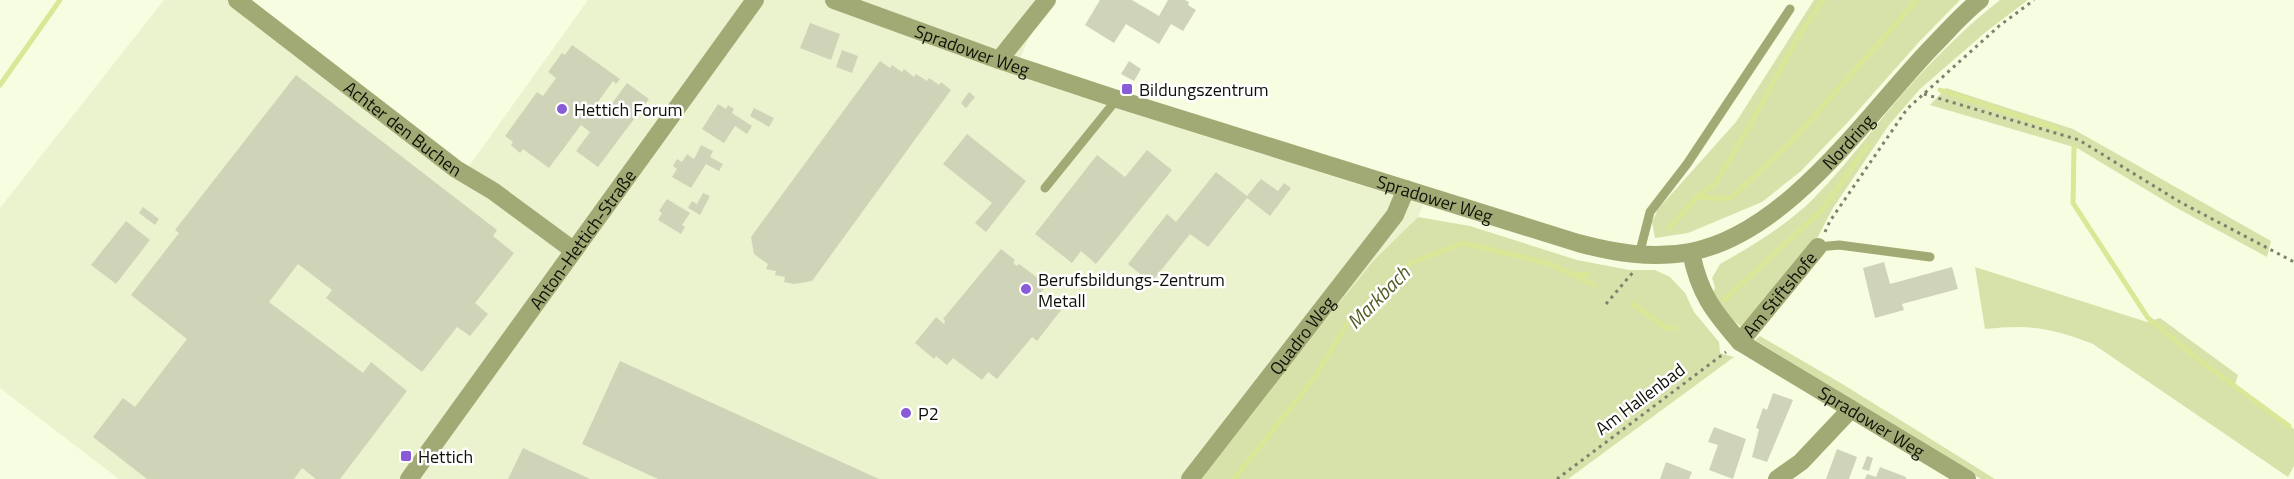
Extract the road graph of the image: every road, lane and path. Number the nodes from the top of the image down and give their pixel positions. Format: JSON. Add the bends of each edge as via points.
{"nodes":[{"id":1,"x":237,"y":0,"type":"edge"},
{"id":2,"x":755,"y":0,"type":"edge"},
{"id":3,"x":1047,"y":0,"type":"edge"},
{"id":4,"x":1980,"y":0,"type":"edge"},
{"id":5,"x":2034,"y":0,"type":"edge"},
{"id":6,"x":839,"y":1,"type":"edge"},
{"id":7,"x":1790,"y":9,"type":"dead end"},
{"id":8,"x":999,"y":60,"type":"junction"},
{"id":9,"x":1924,"y":94,"type":"junction"},
{"id":10,"x":1117,"y":99,"type":"junction"},
{"id":11,"x":1045,"y":188,"type":"dead end"},
{"id":12,"x":1406,"y":189,"type":"junction"},
{"id":13,"x":1818,"y":247,"type":"junction"},
{"id":14,"x":573,"y":250,"type":"junction"},
{"id":15,"x":1692,"y":252,"type":"junction"},
{"id":16,"x":1639,"y":255,"type":"junction"},
{"id":17,"x":1930,"y":257,"type":"dead end"},
{"id":18,"x":2294,"y":262,"type":"edge"},
{"id":19,"x":1606,"y":304,"type":"dead end"},
{"id":20,"x":1740,"y":342,"type":"junction"},
{"id":21,"x":1851,"y":409,"type":"junction"},
{"id":22,"x":409,"y":479,"type":"edge"},
{"id":23,"x":1190,"y":479,"type":"edge"},
{"id":24,"x":1557,"y":479,"type":"edge"},
{"id":25,"x":1778,"y":479,"type":"edge"},
{"id":26,"x":1967,"y":479,"type":"edge"}],
"edges":[{"from":1,"to":14,"type":"street","name":"Achter den Buchen","via":[[456,169]]},
{"from":2,"to":14,"type":"street","name":"Anton-Hettich-Straße"},
{"from":3,"to":8,"type":"street"},
{"from":4,"to":15,"type":"street","name":"Nordring","via":[[1793,196],[1754,225]]},
{"from":5,"to":9,"type":"path"},
{"from":6,"to":8,"type":"street","name":"Spradower Weg"},
{"from":7,"to":16,"type":"lane","via":[[1687,164],[1650,212]]},
{"from":8,"to":10,"type":"street","name":"Spradower Weg"},
{"from":9,"to":13,"type":"path","via":[[1907,109],[1830,221]]},
{"from":9,"to":18,"type":"path","via":[[2079,140],[2180,202]]},
{"from":10,"to":11,"type":"lane"},
{"from":10,"to":12,"type":"street","name":"Spradower Weg"},
{"from":12,"to":16,"type":"street","name":"Spradower Weg","via":[[1578,243]]},
{"from":12,"to":23,"type":"street","name":"Quadro Weg","via":[[1395,215]]},
{"from":13,"to":17,"type":"lane","via":[[1839,245]]},
{"from":13,"to":20,"type":"street","name":"Am Stiftshofe"},
{"from":14,"to":22,"type":"street","name":"Anton-Hettich-Straße"},
{"from":15,"to":16,"type":"street","name":"Spradower Weg"},
{"from":15,"to":20,"type":"street","name":"Spradower Weg","via":[[1696,277],[1713,311]]},
{"from":16,"to":19,"type":"path","via":[[1635,270]]},
{"from":20,"to":21,"type":"street","name":"Spradower Weg"},
{"from":20,"to":24,"type":"path","name":"Am Hallenbad"},
{"from":21,"to":25,"type":"street","via":[[1801,462]]},
{"from":21,"to":26,"type":"street","name":"Spradower Weg"}]}
